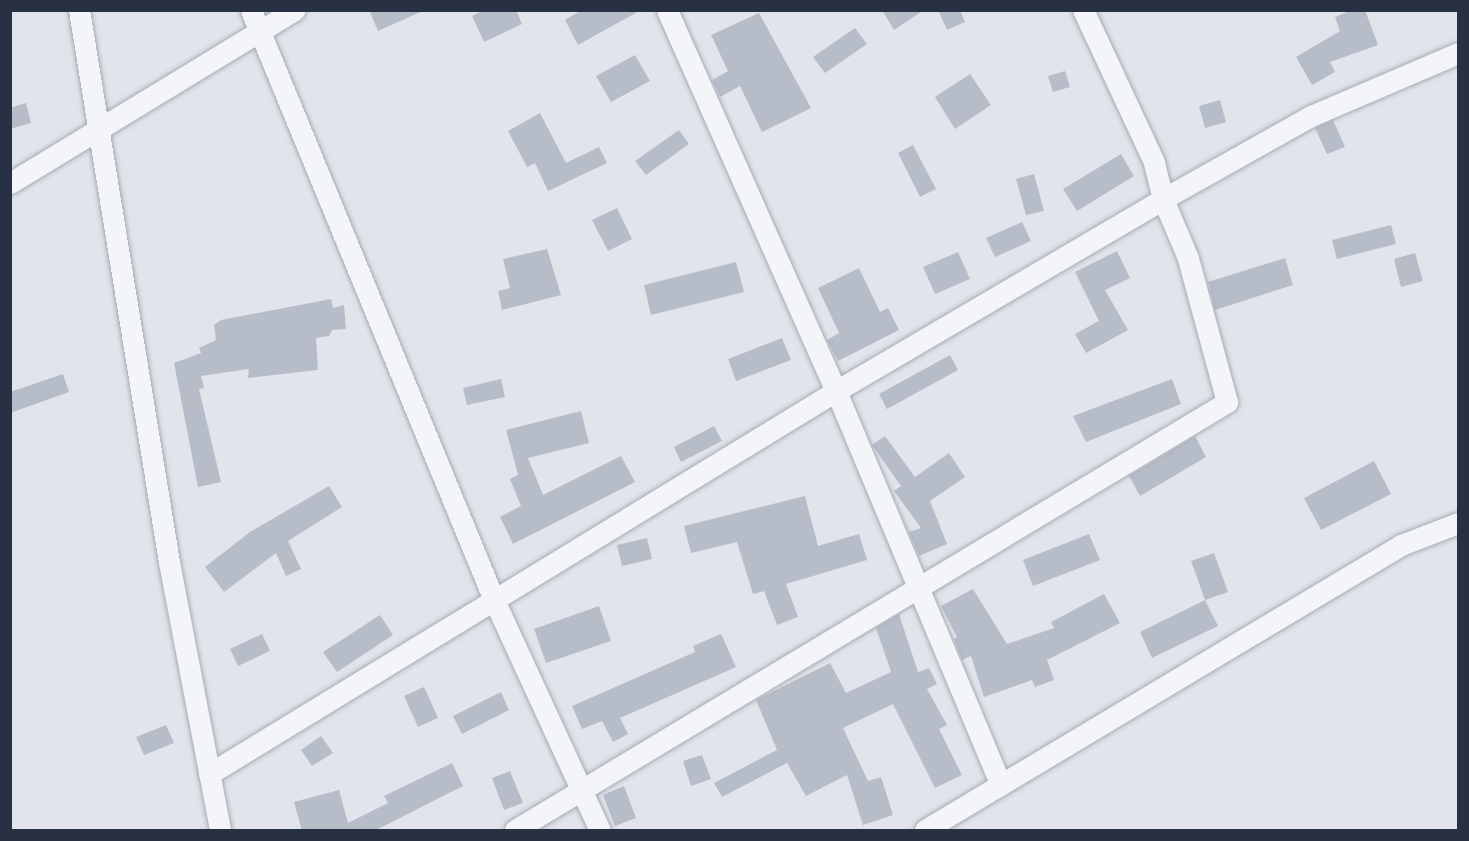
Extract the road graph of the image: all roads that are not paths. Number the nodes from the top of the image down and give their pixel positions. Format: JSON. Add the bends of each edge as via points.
{"nodes":[{"id":1,"x":79,"y":10,"type":"edge"},
{"id":2,"x":251,"y":10,"type":"edge"},
{"id":3,"x":295,"y":10,"type":"edge"},
{"id":4,"x":667,"y":10,"type":"edge"},
{"id":5,"x":1083,"y":10,"type":"edge"},
{"id":6,"x":260,"y":32,"type":"junction"},
{"id":7,"x":1458,"y":53,"type":"edge"},
{"id":8,"x":98,"y":128,"type":"junction"},
{"id":9,"x":10,"y":183,"type":"edge"},
{"id":10,"x":1163,"y":199,"type":"junction"},
{"id":11,"x":836,"y":391,"type":"junction"},
{"id":12,"x":1458,"y":523,"type":"edge"},
{"id":13,"x":918,"y":586,"type":"junction"},
{"id":14,"x":494,"y":600,"type":"junction"},
{"id":15,"x":209,"y":774,"type":"junction"},
{"id":16,"x":1001,"y":785,"type":"junction"},
{"id":17,"x":582,"y":790,"type":"junction"},
{"id":18,"x":220,"y":831,"type":"edge"},
{"id":19,"x":515,"y":831,"type":"edge"},
{"id":20,"x":600,"y":831,"type":"edge"},
{"id":21,"x":925,"y":831,"type":"edge"}],
"edges":[{"from":1,"to":8,"type":"street"},
{"from":2,"to":6,"type":"street"},
{"from":3,"to":6,"type":"street"},
{"from":4,"to":11,"type":"street"},
{"from":5,"to":10,"type":"street","via":[[1154,162]]},
{"from":6,"to":8,"type":"street"},
{"from":6,"to":14,"type":"street"},
{"from":7,"to":10,"type":"street","via":[[1311,116]]},
{"from":8,"to":9,"type":"street"},
{"from":8,"to":15,"type":"street","via":[[169,562]]},
{"from":10,"to":11,"type":"street"},
{"from":10,"to":13,"type":"street","via":[[1188,258],[1227,402]]},
{"from":11,"to":13,"type":"street"},
{"from":11,"to":14,"type":"street"},
{"from":12,"to":16,"type":"street","via":[[1401,545]]},
{"from":13,"to":16,"type":"street"},
{"from":13,"to":17,"type":"street"},
{"from":14,"to":15,"type":"street"},
{"from":14,"to":17,"type":"street"},
{"from":15,"to":18,"type":"street"},
{"from":16,"to":21,"type":"street"},
{"from":17,"to":19,"type":"street"},
{"from":17,"to":20,"type":"street"}]}
